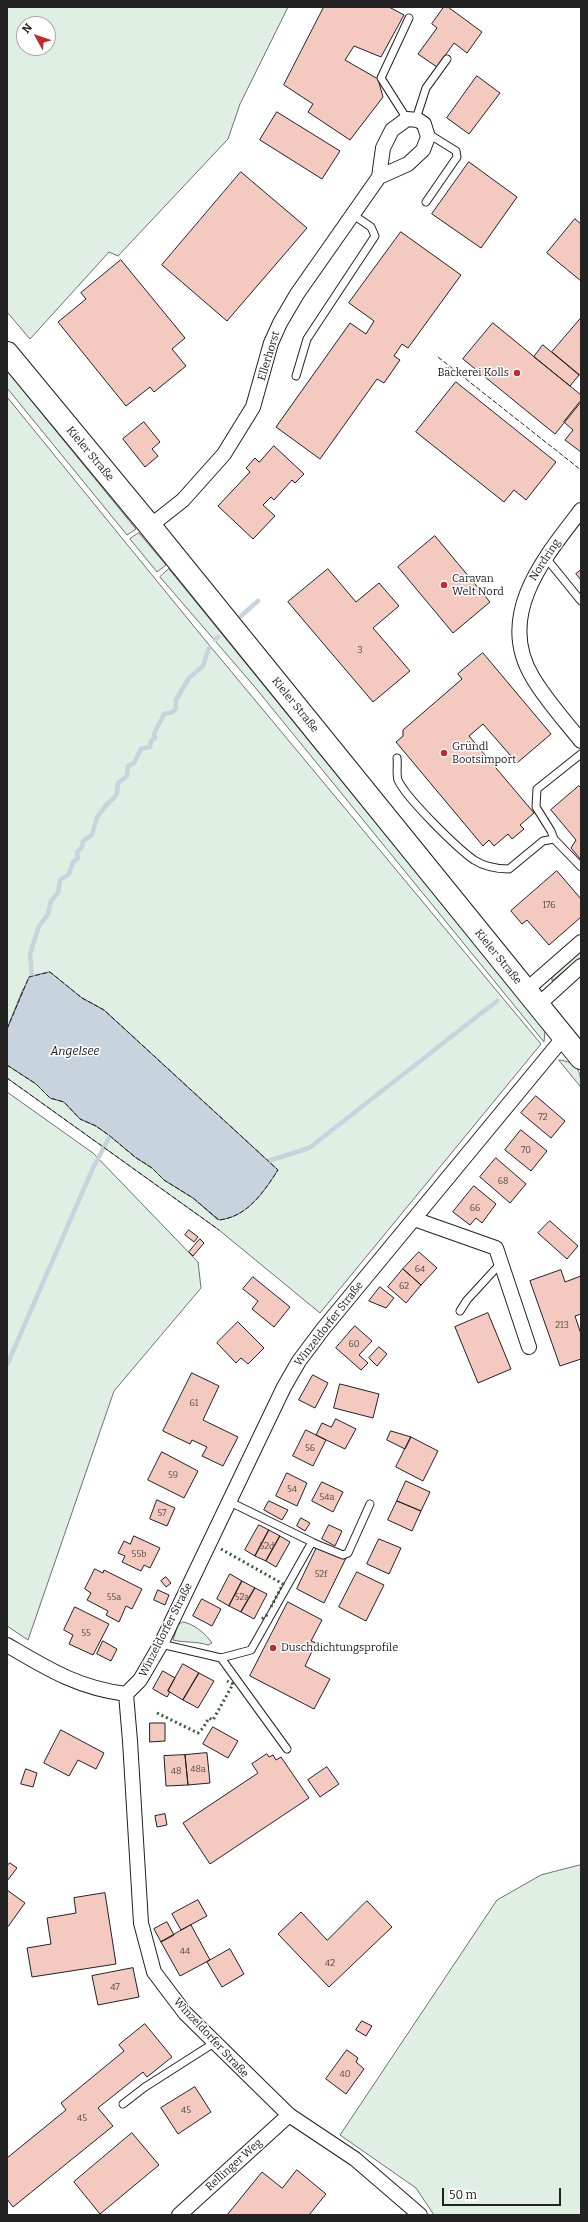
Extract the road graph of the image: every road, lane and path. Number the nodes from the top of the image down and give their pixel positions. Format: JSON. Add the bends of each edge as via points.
{"nodes":[{"id":1,"x":409,"y":18,"type":"dead end"},
{"id":2,"x":447,"y":59,"type":"dead end"},
{"id":3,"x":412,"y":119,"type":"junction"},
{"id":4,"x":427,"y":133,"type":"junction"},
{"id":5,"x":379,"y":177,"type":"junction"},
{"id":6,"x":426,"y":202,"type":"dead end"},
{"id":7,"x":352,"y":214,"type":"junction"},
{"id":8,"x":7,"y":353,"type":"edge"},
{"id":9,"x":296,"y":376,"type":"dead end"},
{"id":10,"x":581,"y":510,"type":"edge"},
{"id":11,"x":150,"y":526,"type":"junction"},
{"id":12,"x":546,"y":558,"type":"junction"},
{"id":13,"x":581,"y":601,"type":"edge"},
{"id":14,"x":581,"y":741,"type":"edge"},
{"id":15,"x":581,"y":754,"type":"edge"},
{"id":16,"x":397,"y":758,"type":"dead end"},
{"id":17,"x":554,"y":839,"type":"junction"},
{"id":18,"x":581,"y":867,"type":"edge"},
{"id":19,"x":581,"y":942,"type":"edge"},
{"id":20,"x":581,"y":966,"type":"edge"},
{"id":21,"x":532,"y":998,"type":"junction"},
{"id":22,"x":564,"y":1037,"type":"junction"},
{"id":23,"x":581,"y":1058,"type":"edge"},
{"id":24,"x":414,"y":1219,"type":"junction"},
{"id":25,"x":501,"y":1263,"type":"junction"},
{"id":26,"x":460,"y":1311,"type":"dead end"},
{"id":27,"x":528,"y":1347,"type":"dead end"},
{"id":28,"x":230,"y":1502,"type":"junction"},
{"id":29,"x":370,"y":1504,"type":"dead end"},
{"id":30,"x":311,"y":1542,"type":"junction"},
{"id":31,"x":161,"y":1644,"type":"junction"},
{"id":32,"x":7,"y":1645,"type":"edge"},
{"id":33,"x":221,"y":1658,"type":"junction"},
{"id":34,"x":126,"y":1694,"type":"junction"},
{"id":35,"x":287,"y":1749,"type":"dead end"},
{"id":36,"x":214,"y":2043,"type":"junction"},
{"id":37,"x":123,"y":2104,"type":"dead end"},
{"id":38,"x":289,"y":2115,"type":"junction"},
{"id":39,"x":178,"y":2215,"type":"edge"},
{"id":40,"x":420,"y":2215,"type":"edge"}],
"edges":[{"from":1,"to":3,"type":"lane","via":[[381,78]]},
{"from":2,"to":3,"type":"lane","via":[[426,88]]},
{"from":3,"to":4,"type":"street","via":[[424,124]]},
{"from":3,"to":5,"type":"street","name":"Ellerhorst","via":[[397,125],[387,137]]},
{"from":4,"to":5,"type":"street","via":[[426,144],[414,159]]},
{"from":4,"to":6,"type":"lane","via":[[456,151],[457,157]]},
{"from":5,"to":7,"type":"street","name":"Ellerhorst"},
{"from":7,"to":9,"type":"lane","via":[[370,227],[375,236],[307,338]]},
{"from":7,"to":11,"type":"street","name":"Ellerhorst","via":[[280,323],[271,343],[253,407],[224,454],[183,500]]},
{"from":8,"to":11,"type":"main road","name":"Kieler Straße"},
{"from":10,"to":12,"type":"street","name":"Nordring"},
{"from":11,"to":21,"type":"main road","name":"Kieler Straße"},
{"from":12,"to":13,"type":"lane"},
{"from":12,"to":14,"type":"street","name":"Nordring","via":[[529,586],[518,626],[522,652],[532,678]]},
{"from":15,"to":17,"type":"lane","via":[[537,790],[536,807]]},
{"from":16,"to":17,"type":"lane","via":[[398,779],[410,795],[450,840],[475,860],[494,869],[509,869],[543,842]]},
{"from":17,"to":18,"type":"lane"},
{"from":19,"to":21,"type":"street"},
{"from":20,"to":21,"type":"street"},
{"from":21,"to":22,"type":"main road","name":"Kieler Straße"},
{"from":22,"to":23,"type":"main road","name":"Kieler Straße"},
{"from":22,"to":24,"type":"street","name":"Winzeldorfer Straße"},
{"from":24,"to":25,"type":"street","via":[[496,1248]]},
{"from":24,"to":28,"type":"street","name":"Winzeldorfer Straße","via":[[299,1361],[284,1387]]},
{"from":25,"to":26,"type":"lane"},
{"from":25,"to":27,"type":"street"},
{"from":28,"to":30,"type":"lane"},
{"from":28,"to":31,"type":"street","name":"Winzeldorfer Straße"},
{"from":29,"to":30,"type":"lane","via":[[348,1554],[343,1555]]},
{"from":30,"to":33,"type":"lane","via":[[251,1650]]},
{"from":31,"to":33,"type":"lane"},
{"from":31,"to":34,"type":"street","name":"Winzeldorfer Straße","via":[[140,1680]]},
{"from":32,"to":34,"type":"street","via":[[60,1676],[99,1691]]},
{"from":33,"to":35,"type":"lane"},
{"from":34,"to":36,"type":"street","name":"Winzeldorfer Straße","via":[[142,1923],[154,1972],[185,2013]]},
{"from":36,"to":37,"type":"lane"},
{"from":36,"to":38,"type":"street","name":"Winzeldorfer Straße"},
{"from":38,"to":39,"type":"street","name":"Rellinger Weg"},
{"from":38,"to":40,"type":"street","name":"Winzeldorfer Straße","via":[[355,2159]]}]}
